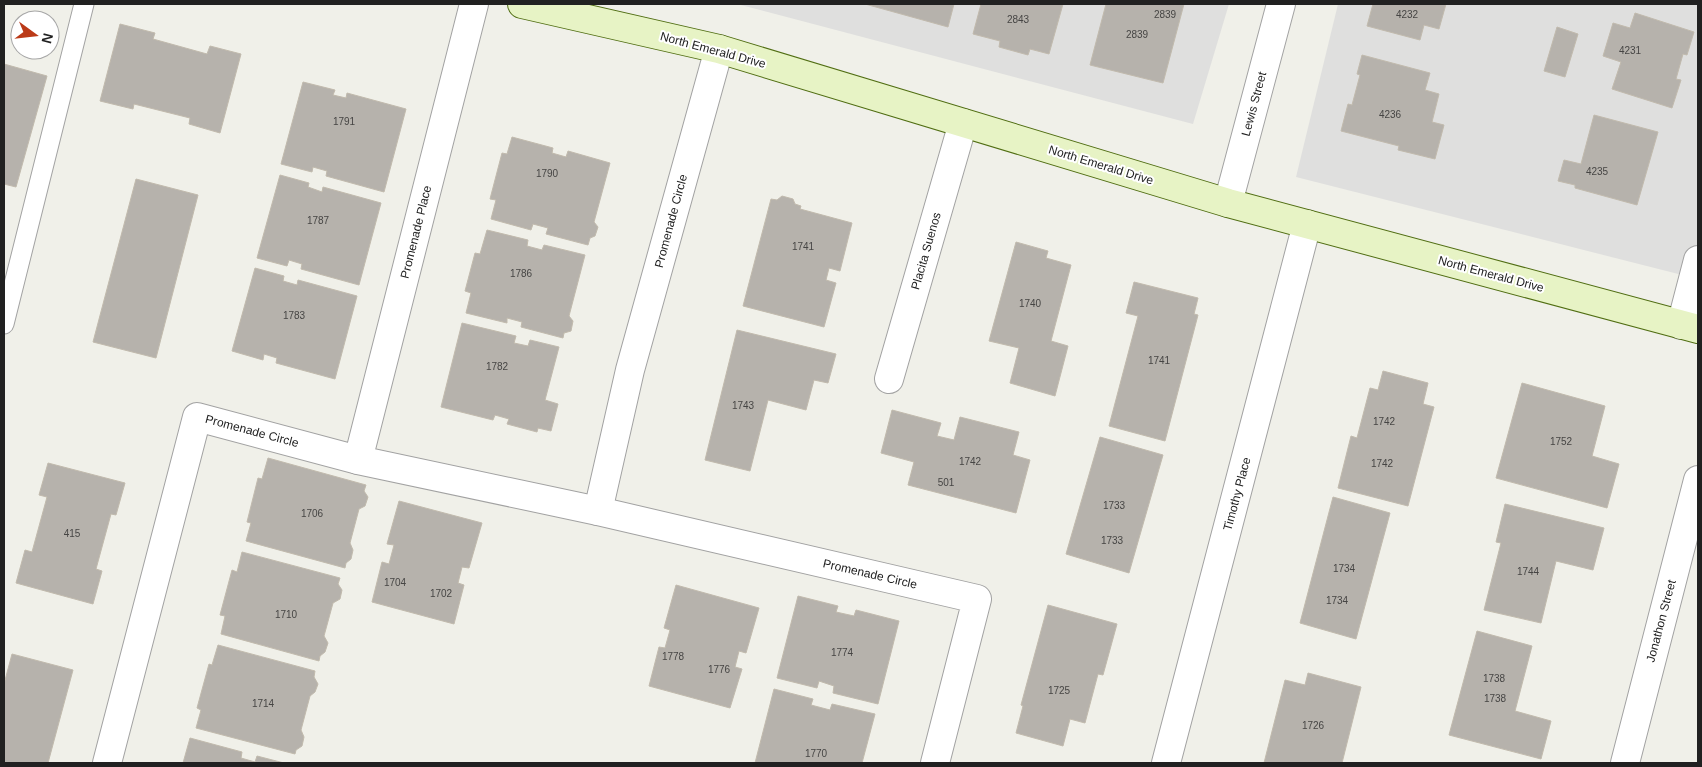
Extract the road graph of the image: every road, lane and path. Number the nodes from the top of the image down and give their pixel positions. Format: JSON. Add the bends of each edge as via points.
{"nodes":[{"id":1,"x":84,"y":4,"type":"edge"},
{"id":2,"x":474,"y":4,"type":"edge"},
{"id":3,"x":522,"y":4,"type":"edge"},
{"id":4,"x":1281,"y":4,"type":"edge"},
{"id":5,"x":719,"y":49,"type":"junction"},
{"id":6,"x":963,"y":123,"type":"junction"},
{"id":7,"x":1228,"y":203,"type":"junction"},
{"id":8,"x":1307,"y":224,"type":"junction"},
{"id":9,"x":1698,"y":260,"type":"edge"},
{"id":10,"x":4,"y":324,"type":"edge"},
{"id":11,"x":1690,"y":327,"type":"edge"},
{"id":12,"x":890,"y":379,"type":"dead end"},
{"id":13,"x":358,"y":460,"type":"junction"},
{"id":14,"x":1698,"y":480,"type":"edge"},
{"id":15,"x":598,"y":511,"type":"junction"},
{"id":16,"x":107,"y":763,"type":"edge"},
{"id":17,"x":935,"y":763,"type":"edge"},
{"id":18,"x":1166,"y":763,"type":"edge"},
{"id":19,"x":1625,"y":763,"type":"edge"}],
"edges":[{"from":1,"to":10,"type":"lane"},
{"from":2,"to":13,"type":"street","name":"Promenade Place"},
{"from":3,"to":5,"type":"main road","name":"North Emerald Drive"},
{"from":4,"to":7,"type":"street","name":"Lewis Street"},
{"from":5,"to":6,"type":"main road","name":"North Emerald Drive"},
{"from":5,"to":15,"type":"street","name":"Promenade Circle","via":[[630,370]]},
{"from":6,"to":7,"type":"main road","name":"North Emerald Drive"},
{"from":6,"to":12,"type":"street","name":"Placita Suenos"},
{"from":7,"to":8,"type":"main road","name":"North Emerald Drive"},
{"from":8,"to":11,"type":"main road","name":"North Emerald Drive"},
{"from":8,"to":18,"type":"street","name":"Timothy Place"},
{"from":9,"to":11,"type":"street"},
{"from":13,"to":15,"type":"street","name":"Promenade Circle"},
{"from":13,"to":16,"type":"street","name":"Promenade Circle","via":[[197,417]]},
{"from":14,"to":19,"type":"street","name":"Jonathon Street"},
{"from":15,"to":17,"type":"street","name":"Promenade Circle","via":[[977,599]]}]}
